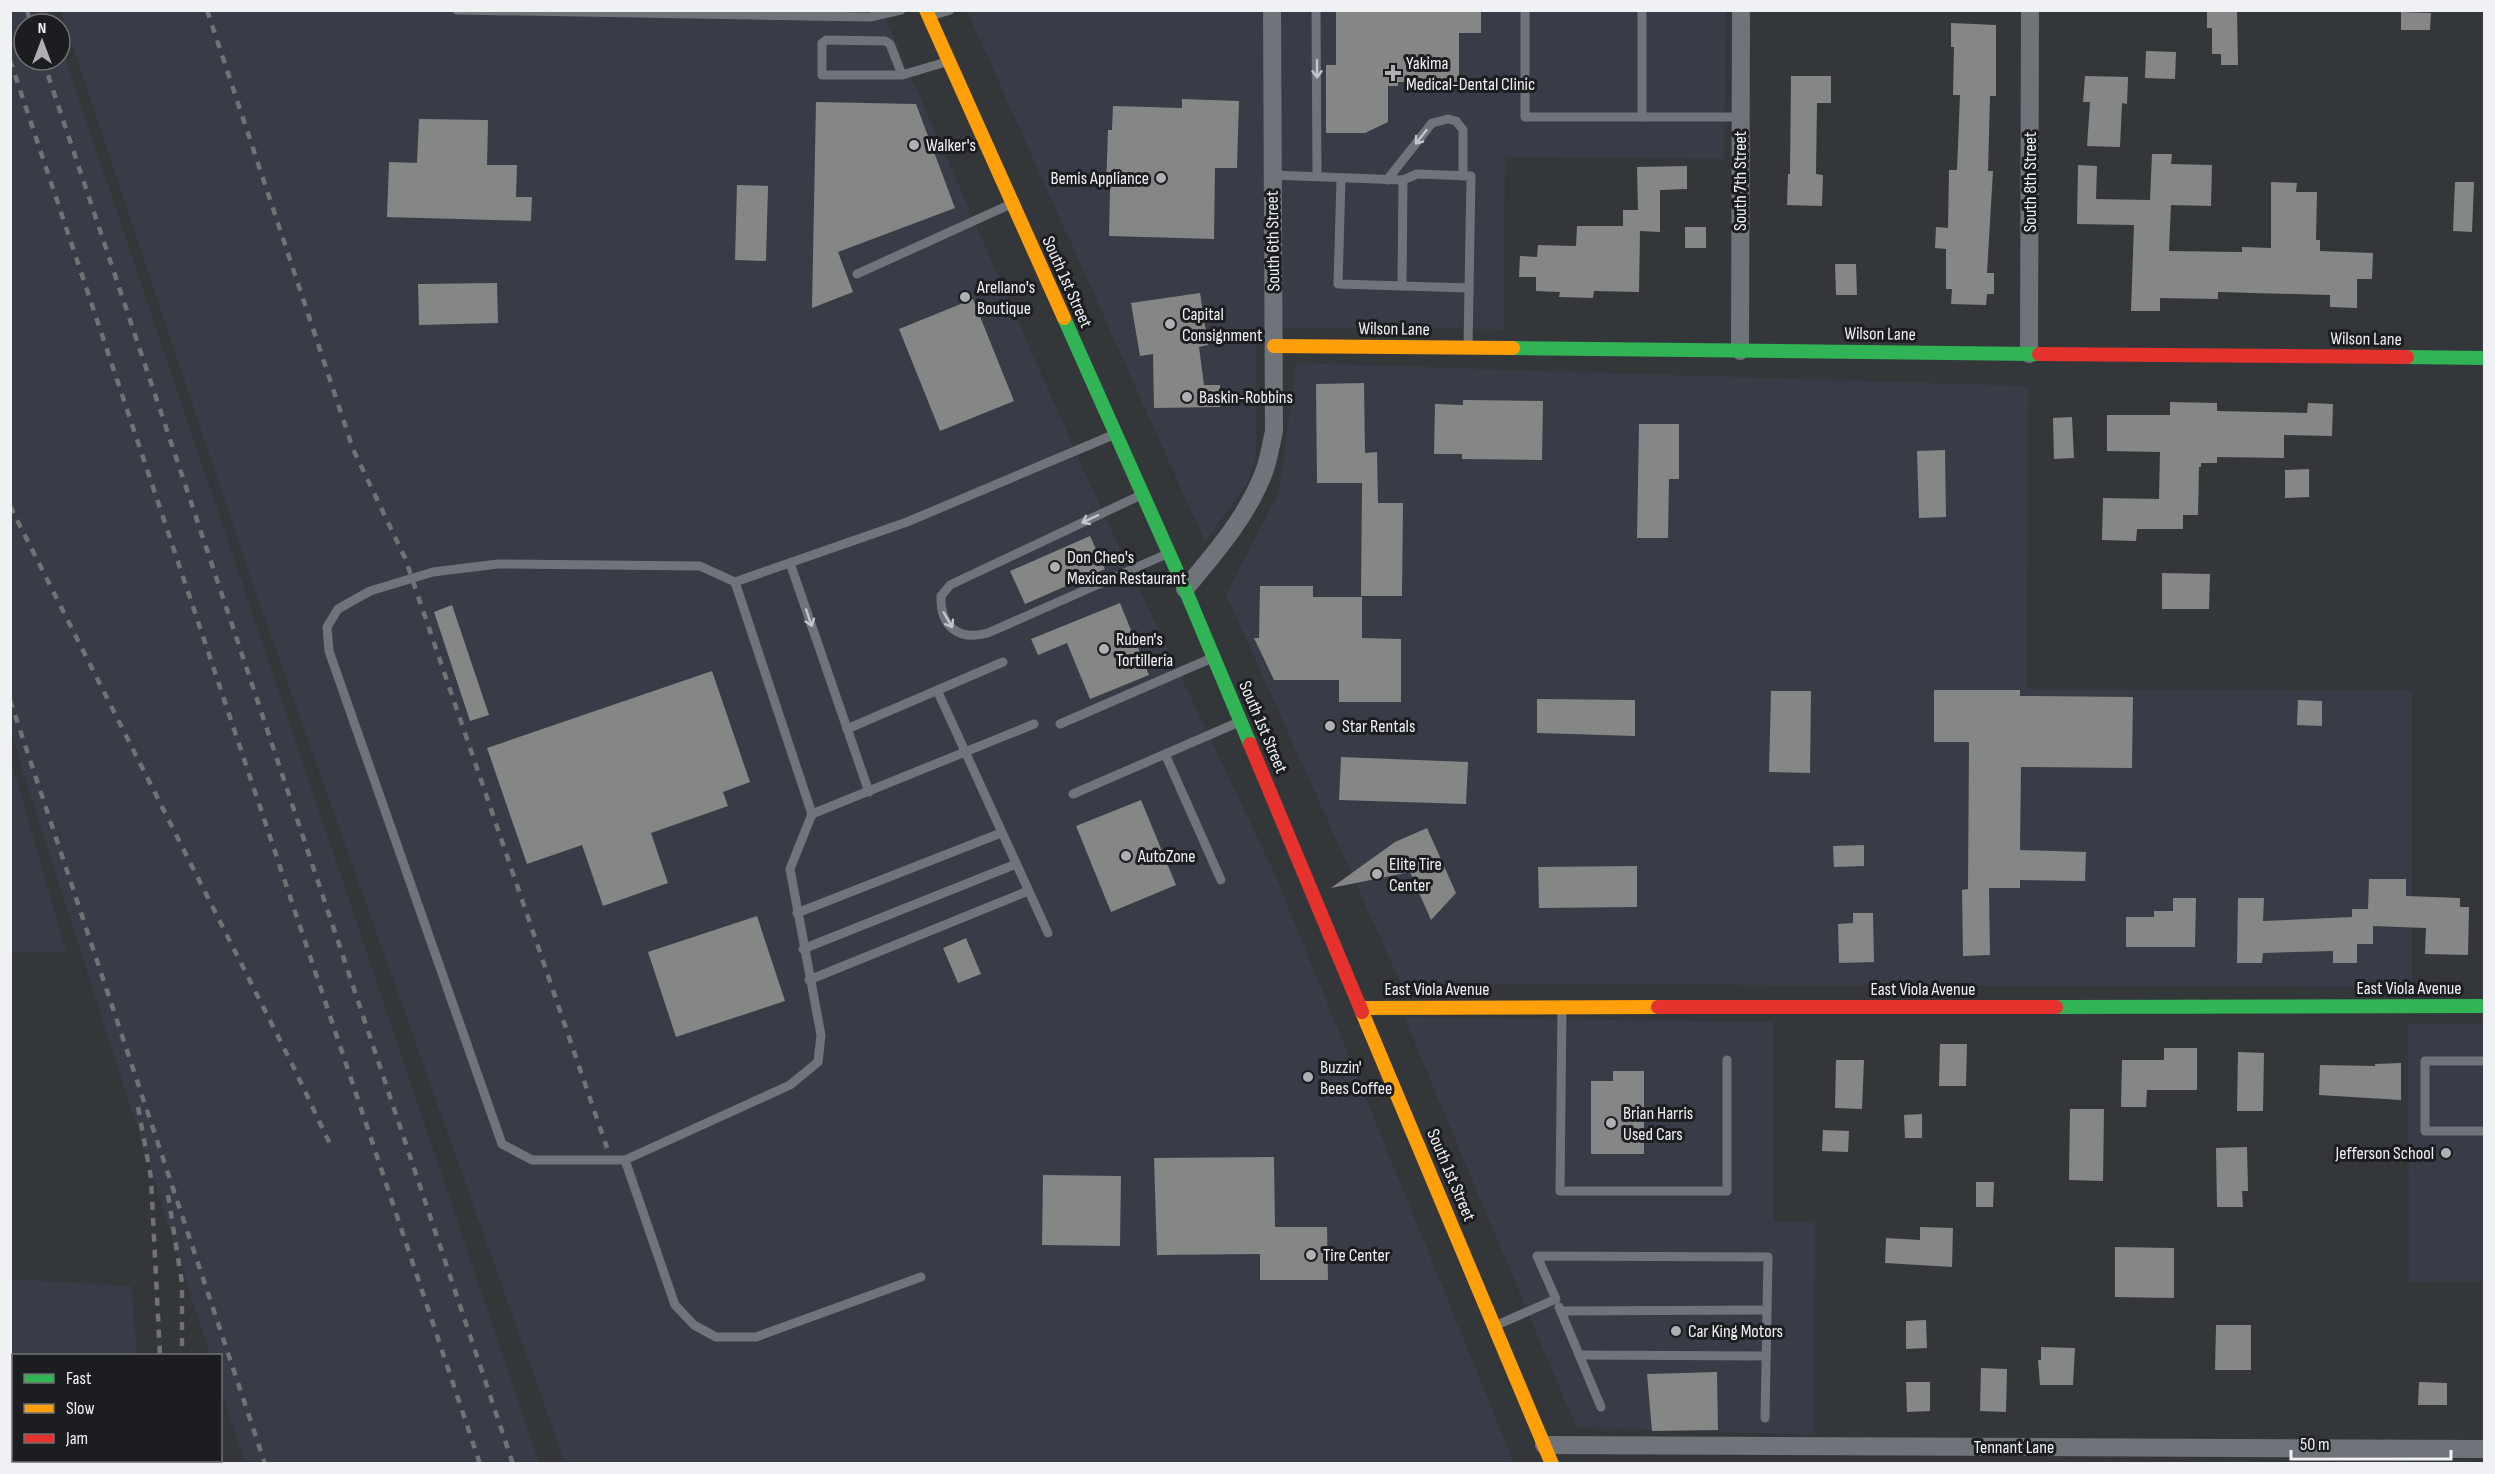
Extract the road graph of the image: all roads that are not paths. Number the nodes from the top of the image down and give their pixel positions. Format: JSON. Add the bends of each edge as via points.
{"nodes":[{"id":1,"x":457,"y":10,"type":"edge"},
{"id":2,"x":901,"y":10,"type":"edge"},
{"id":3,"x":950,"y":10,"type":"edge"},
{"id":4,"x":1272,"y":10,"type":"edge"},
{"id":5,"x":1316,"y":10,"type":"edge"},
{"id":6,"x":1525,"y":10,"type":"edge"},
{"id":7,"x":1642,"y":10,"type":"edge"},
{"id":8,"x":1740,"y":10,"type":"edge"},
{"id":9,"x":2030,"y":10,"type":"edge"},
{"id":10,"x":575,"y":12,"type":"edge"},
{"id":11,"x":927,"y":14,"type":"edge"},
{"id":12,"x":949,"y":62,"type":"junction"},
{"id":13,"x":902,"y":75,"type":"junction"},
{"id":14,"x":1642,"y":117,"type":"junction"},
{"id":15,"x":1740,"y":117,"type":"junction"},
{"id":16,"x":1272,"y":175,"type":"junction"},
{"id":17,"x":1317,"y":175,"type":"junction"},
{"id":18,"x":1463,"y":176,"type":"junction"},
{"id":19,"x":1341,"y":179,"type":"junction"},
{"id":20,"x":1387,"y":180,"type":"junction"},
{"id":21,"x":1403,"y":180,"type":"junction"},
{"id":22,"x":1012,"y":203,"type":"junction"},
{"id":23,"x":857,"y":274,"type":"dead end"},
{"id":24,"x":1402,"y":286,"type":"junction"},
{"id":25,"x":1469,"y":288,"type":"junction"},
{"id":26,"x":1274,"y":346,"type":"junction"},
{"id":27,"x":1468,"y":348,"type":"junction"},
{"id":28,"x":1740,"y":351,"type":"junction"},
{"id":29,"x":2029,"y":354,"type":"junction"},
{"id":30,"x":2484,"y":358,"type":"edge"},
{"id":31,"x":1115,"y":434,"type":"junction"},
{"id":32,"x":1143,"y":494,"type":"junction"},
{"id":33,"x":1169,"y":553,"type":"junction"},
{"id":34,"x":790,"y":563,"type":"junction"},
{"id":35,"x":735,"y":582,"type":"junction"},
{"id":36,"x":1185,"y":589,"type":"junction"},
{"id":37,"x":1214,"y":658,"type":"junction"},
{"id":38,"x":1003,"y":662,"type":"dead end"},
{"id":39,"x":937,"y":690,"type":"junction"},
{"id":40,"x":1241,"y":721,"type":"junction"},
{"id":41,"x":1034,"y":724,"type":"dead end"},
{"id":42,"x":1060,"y":724,"type":"dead end"},
{"id":43,"x":847,"y":729,"type":"junction"},
{"id":44,"x":965,"y":753,"type":"junction"},
{"id":45,"x":1165,"y":754,"type":"junction"},
{"id":46,"x":869,"y":792,"type":"junction"},
{"id":47,"x":1073,"y":794,"type":"dead end"},
{"id":48,"x":812,"y":814,"type":"junction"},
{"id":49,"x":1001,"y":832,"type":"junction"},
{"id":50,"x":1016,"y":864,"type":"junction"},
{"id":51,"x":1221,"y":880,"type":"dead end"},
{"id":52,"x":1029,"y":891,"type":"junction"},
{"id":53,"x":797,"y":913,"type":"junction"},
{"id":54,"x":1048,"y":933,"type":"dead end"},
{"id":55,"x":803,"y":949,"type":"junction"},
{"id":56,"x":809,"y":980,"type":"junction"},
{"id":57,"x":2484,"y":1006,"type":"edge"},
{"id":58,"x":1563,"y":1007,"type":"junction"},
{"id":59,"x":1362,"y":1008,"type":"junction"},
{"id":60,"x":1727,"y":1060,"type":"dead end"},
{"id":61,"x":2484,"y":1061,"type":"edge"},
{"id":62,"x":2484,"y":1131,"type":"edge"},
{"id":63,"x":625,"y":1160,"type":"junction"},
{"id":64,"x":921,"y":1277,"type":"dead end"},
{"id":65,"x":1556,"y":1299,"type":"junction"},
{"id":66,"x":1767,"y":1310,"type":"junction"},
{"id":67,"x":1561,"y":1311,"type":"junction"},
{"id":68,"x":1494,"y":1326,"type":"junction"},
{"id":69,"x":1579,"y":1355,"type":"junction"},
{"id":70,"x":1766,"y":1356,"type":"junction"},
{"id":71,"x":1601,"y":1407,"type":"dead end"},
{"id":72,"x":1765,"y":1418,"type":"dead end"},
{"id":73,"x":1544,"y":1445,"type":"junction"},
{"id":74,"x":2484,"y":1449,"type":"edge"},
{"id":75,"x":1552,"y":1464,"type":"edge"}],
"edges":[{"from":1,"to":10,"type":"lane"},
{"from":2,"to":10,"type":"lane","via":[[870,17]]},
{"from":3,"to":11,"type":"lane"},
{"from":4,"to":16,"type":"street","name":"South 6th Street"},
{"from":5,"to":17,"type":"lane","one_way":true},
{"from":6,"to":14,"type":"lane","via":[[1525,117]]},
{"from":7,"to":14,"type":"lane"},
{"from":8,"to":15,"type":"street","name":"South 7th Street"},
{"from":9,"to":29,"type":"street","name":"South 8th Street"},
{"from":11,"to":12,"type":"street","name":"South 1st Street"},
{"from":12,"to":13,"type":"lane"},
{"from":12,"to":22,"type":"street","name":"South 1st Street"},
{"from":13,"to":13,"type":"lane","via":[[822,75],[822,43],[826,39],[885,41],[890,44]]},
{"from":14,"to":15,"type":"lane"},
{"from":15,"to":28,"type":"street","name":"South 7th Street"},
{"from":16,"to":17,"type":"lane"},
{"from":16,"to":26,"type":"street","name":"South 6th Street"},
{"from":17,"to":19,"type":"lane"},
{"from":18,"to":20,"type":"lane","one_way":true,"via":[[1463,130],[1461,124],[1448,119],[1432,123]]},
{"from":18,"to":21,"type":"lane","via":[[1417,174]]},
{"from":18,"to":25,"type":"lane","via":[[1471,176]]},
{"from":19,"to":20,"type":"lane"},
{"from":19,"to":24,"type":"lane","via":[[1338,284]]},
{"from":20,"to":21,"type":"lane"},
{"from":21,"to":24,"type":"lane"},
{"from":22,"to":23,"type":"lane"},
{"from":22,"to":31,"type":"street","name":"South 1st Street"},
{"from":24,"to":25,"type":"lane"},
{"from":25,"to":27,"type":"lane"},
{"from":26,"to":27,"type":"street","name":"Wilson Lane"},
{"from":26,"to":36,"type":"street","name":"South 6th Street","via":[[1274,431],[1265,471],[1249,506],[1227,539]]},
{"from":27,"to":28,"type":"street","name":"Wilson Lane"},
{"from":28,"to":29,"type":"street","name":"Wilson Lane"},
{"from":29,"to":30,"type":"street","name":"Wilson Lane"},
{"from":31,"to":32,"type":"street","name":"South 1st Street"},
{"from":31,"to":34,"type":"lane","via":[[907,522]]},
{"from":32,"to":33,"type":"street","name":"South 1st Street"},
{"from":32,"to":33,"type":"lane","one_way":true,"via":[[950,585],[941,596],[945,618],[960,634],[972,637],[988,633]]},
{"from":33,"to":36,"type":"street","name":"South 1st Street"},
{"from":34,"to":35,"type":"lane"},
{"from":34,"to":43,"type":"lane","one_way":true},
{"from":35,"to":48,"type":"lane"},
{"from":35,"to":63,"type":"lane","via":[[700,566],[498,564],[433,572],[370,591],[338,609],[327,627],[329,651],[502,1144],[532,1160]]},
{"from":36,"to":37,"type":"street","name":"South 1st Street"},
{"from":37,"to":40,"type":"street","name":"South 1st Street"},
{"from":37,"to":42,"type":"lane"},
{"from":38,"to":39,"type":"lane"},
{"from":39,"to":43,"type":"lane"},
{"from":39,"to":44,"type":"lane"},
{"from":40,"to":45,"type":"lane"},
{"from":40,"to":59,"type":"street","name":"South 1st Street"},
{"from":41,"to":44,"type":"lane"},
{"from":43,"to":46,"type":"lane"},
{"from":44,"to":46,"type":"lane"},
{"from":44,"to":49,"type":"lane"},
{"from":45,"to":47,"type":"lane"},
{"from":45,"to":51,"type":"lane"},
{"from":46,"to":48,"type":"lane"},
{"from":48,"to":53,"type":"lane","via":[[790,868]]},
{"from":49,"to":50,"type":"lane"},
{"from":49,"to":53,"type":"lane"},
{"from":50,"to":52,"type":"lane"},
{"from":50,"to":55,"type":"lane"},
{"from":52,"to":54,"type":"lane"},
{"from":52,"to":56,"type":"lane"},
{"from":53,"to":55,"type":"lane"},
{"from":55,"to":56,"type":"lane"},
{"from":56,"to":63,"type":"lane","via":[[821,1035],[818,1062],[790,1085]]},
{"from":57,"to":58,"type":"street","name":"East Viola Avenue"},
{"from":58,"to":59,"type":"street","name":"East Viola Avenue"},
{"from":58,"to":60,"type":"lane","via":[[1560,1191],[1727,1191]]},
{"from":59,"to":68,"type":"street","name":"South 1st Street"},
{"from":61,"to":62,"type":"lane","via":[[2425,1061],[2425,1131]]},
{"from":63,"to":64,"type":"lane","via":[[675,1305],[694,1325],[716,1337],[756,1337]]},
{"from":65,"to":66,"type":"lane","via":[[1537,1256],[1768,1257]]},
{"from":65,"to":67,"type":"lane"},
{"from":65,"to":68,"type":"lane"},
{"from":66,"to":67,"type":"lane"},
{"from":66,"to":70,"type":"lane"},
{"from":67,"to":69,"type":"lane"},
{"from":68,"to":73,"type":"street","name":"South 1st Street"},
{"from":69,"to":70,"type":"lane"},
{"from":69,"to":71,"type":"lane"},
{"from":70,"to":72,"type":"lane"},
{"from":73,"to":74,"type":"street","name":"Tennant Lane"},
{"from":73,"to":75,"type":"street","name":"South 1st Street"}]}
